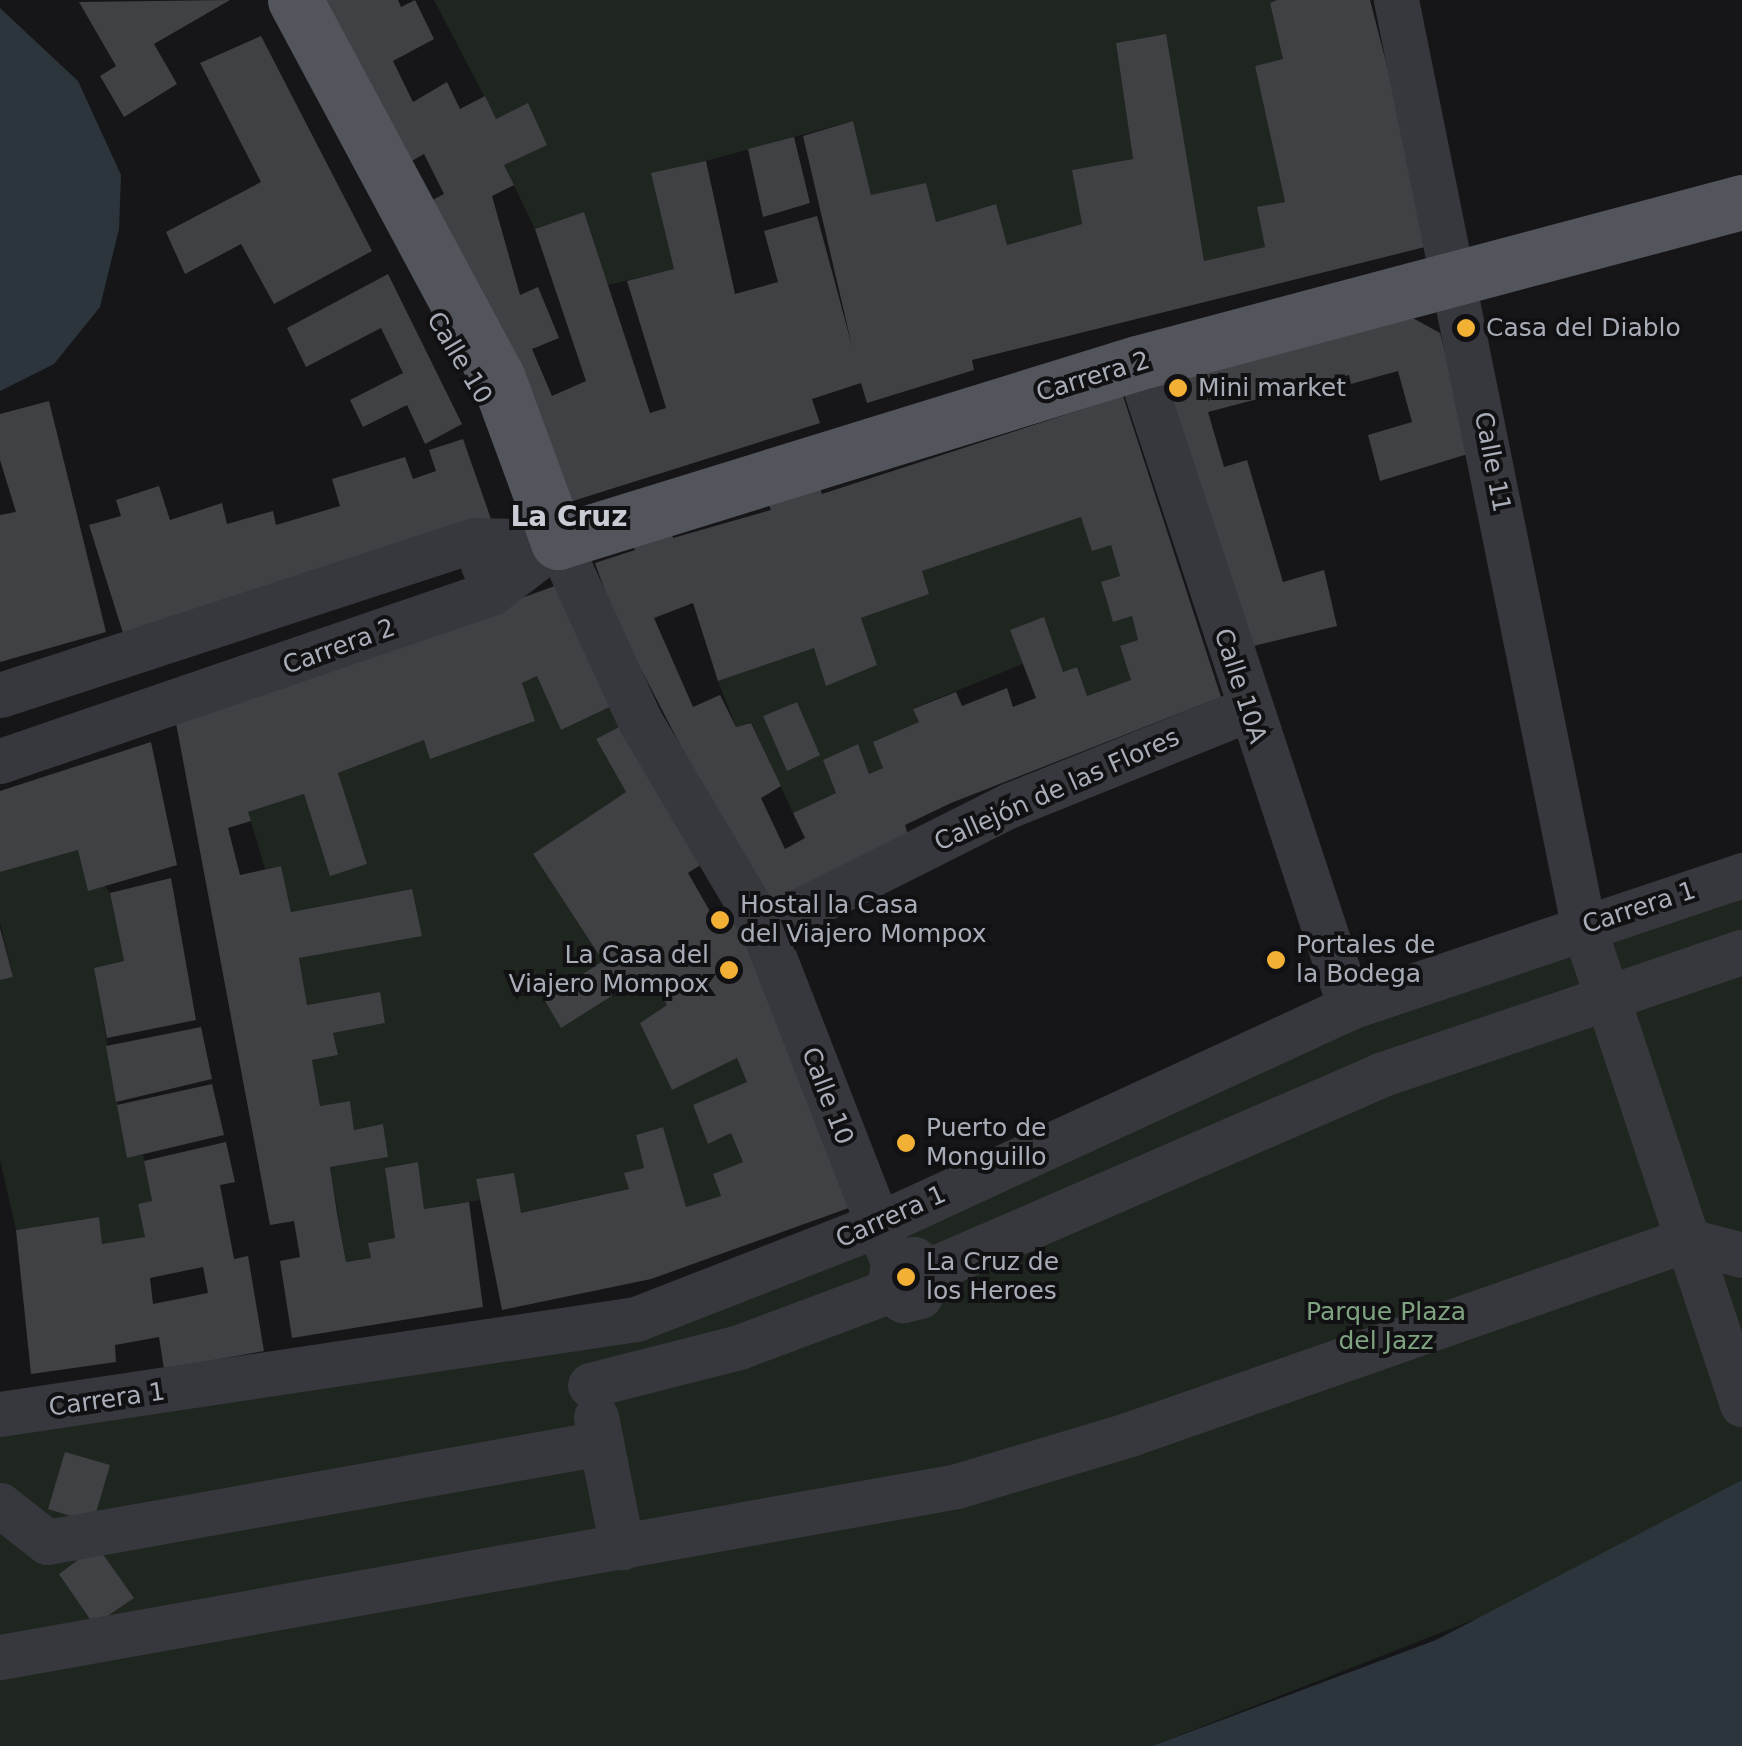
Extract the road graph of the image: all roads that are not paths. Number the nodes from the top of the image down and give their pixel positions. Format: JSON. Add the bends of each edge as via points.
{"nodes":[{"id":1,"x":256,"y":0,"type":"edge"},
{"id":2,"x":295,"y":0,"type":"edge"},
{"id":3,"x":1396,"y":0,"type":"edge"},
{"id":4,"x":1742,"y":202,"type":"edge"},
{"id":5,"x":1455,"y":273,"type":"junction"},
{"id":6,"x":1137,"y":363,"type":"junction"},
{"id":7,"x":514,"y":440,"type":"junction"},
{"id":8,"x":475,"y":540,"type":"junction"},
{"id":9,"x":558,"y":542,"type":"junction"},
{"id":10,"x":492,"y":592,"type":"junction"},
{"id":11,"x":142,"y":651,"type":"junction"},
{"id":12,"x":0,"y":695,"type":"edge"},
{"id":13,"x":161,"y":710,"type":"junction"},
{"id":14,"x":1246,"y":710,"type":"junction"},
{"id":15,"x":0,"y":761,"type":"edge"},
{"id":16,"x":1742,"y":875,"type":"edge"},
{"id":17,"x":1583,"y":925,"type":"junction"},
{"id":18,"x":763,"y":929,"type":"junction"},
{"id":19,"x":1742,"y":952,"type":"edge"},
{"id":20,"x":1604,"y":998,"type":"junction"},
{"id":21,"x":1350,"y":1007,"type":"junction"},
{"id":22,"x":1220,"y":1067,"type":"junction"},
{"id":23,"x":1248,"y":1128,"type":"junction"},
{"id":24,"x":1685,"y":1240,"type":"junction"},
{"id":25,"x":1742,"y":1254,"type":"edge"},
{"id":26,"x":896,"y":1262,"type":"junction"},
{"id":27,"x":577,"y":1331,"type":"junction"},
{"id":28,"x":590,"y":1385,"type":"junction"},
{"id":29,"x":1742,"y":1404,"type":"edge"},
{"id":30,"x":0,"y":1414,"type":"edge"},
{"id":31,"x":601,"y":1444,"type":"junction"},
{"id":32,"x":0,"y":1505,"type":"edge"},
{"id":33,"x":622,"y":1547,"type":"junction"},
{"id":34,"x":0,"y":1657,"type":"edge"}],
"edges":[{"from":1,"to":7,"type":"main road","name":"Calle 10","via":[[479,397]]},
{"from":2,"to":7,"type":"main road","name":"Calle 10","via":[[497,376]]},
{"from":3,"to":5,"type":"street","name":"Calle 11"},
{"from":4,"to":5,"type":"main road","name":"Carrera 2"},
{"from":5,"to":6,"type":"main road","name":"Carrera 2"},
{"from":5,"to":17,"type":"street","name":"Calle 11"},
{"from":6,"to":9,"type":"main road","name":"Carrera 2"},
{"from":6,"to":14,"type":"street","name":"Calle 10A"},
{"from":7,"to":9,"type":"main road"},
{"from":8,"to":9,"type":"street"},
{"from":8,"to":10,"type":"street"},
{"from":8,"to":11,"type":"street"},
{"from":9,"to":10,"type":"street","name":"Carrera 2"},
{"from":9,"to":18,"type":"street","name":"Calle 10","via":[[640,721]]},
{"from":10,"to":13,"type":"street","name":"Carrera 2"},
{"from":11,"to":12,"type":"street"},
{"from":11,"to":13,"type":"street"},
{"from":13,"to":15,"type":"street","name":"Carrera 2"},
{"from":14,"to":18,"type":"street","name":"Callejón de las Flores","via":[[1010,805]]},
{"from":14,"to":21,"type":"street","name":"Calle 10A"},
{"from":16,"to":17,"type":"street","name":"Carrera 1"},
{"from":17,"to":20,"type":"street","name":"Calle 11"},
{"from":17,"to":21,"type":"street","name":"Carrera 1"},
{"from":18,"to":26,"type":"street","name":"Calle 10"},
{"from":19,"to":20,"type":"street"},
{"from":20,"to":23,"type":"street"},
{"from":20,"to":24,"type":"street","name":"Calle 11"},
{"from":21,"to":22,"type":"street","name":"Carrera 1"},
{"from":22,"to":23,"type":"street"},
{"from":22,"to":26,"type":"street","name":"Carrera 1"},
{"from":23,"to":26,"type":"street"},
{"from":24,"to":25,"type":"street"},
{"from":24,"to":29,"type":"street","name":"Calle 11"},
{"from":24,"to":33,"type":"street","via":[[1130,1434],[957,1486]]},
{"from":26,"to":27,"type":"street","name":"Carrera 1","via":[[698,1298]]},
{"from":26,"to":28,"type":"street","via":[[739,1347]]},
{"from":27,"to":28,"type":"street"},
{"from":27,"to":30,"type":"street","name":"Carrera 1"},
{"from":28,"to":31,"type":"street"},
{"from":31,"to":32,"type":"street","via":[[48,1542]]},
{"from":31,"to":33,"type":"street"},
{"from":33,"to":34,"type":"street"}]}
